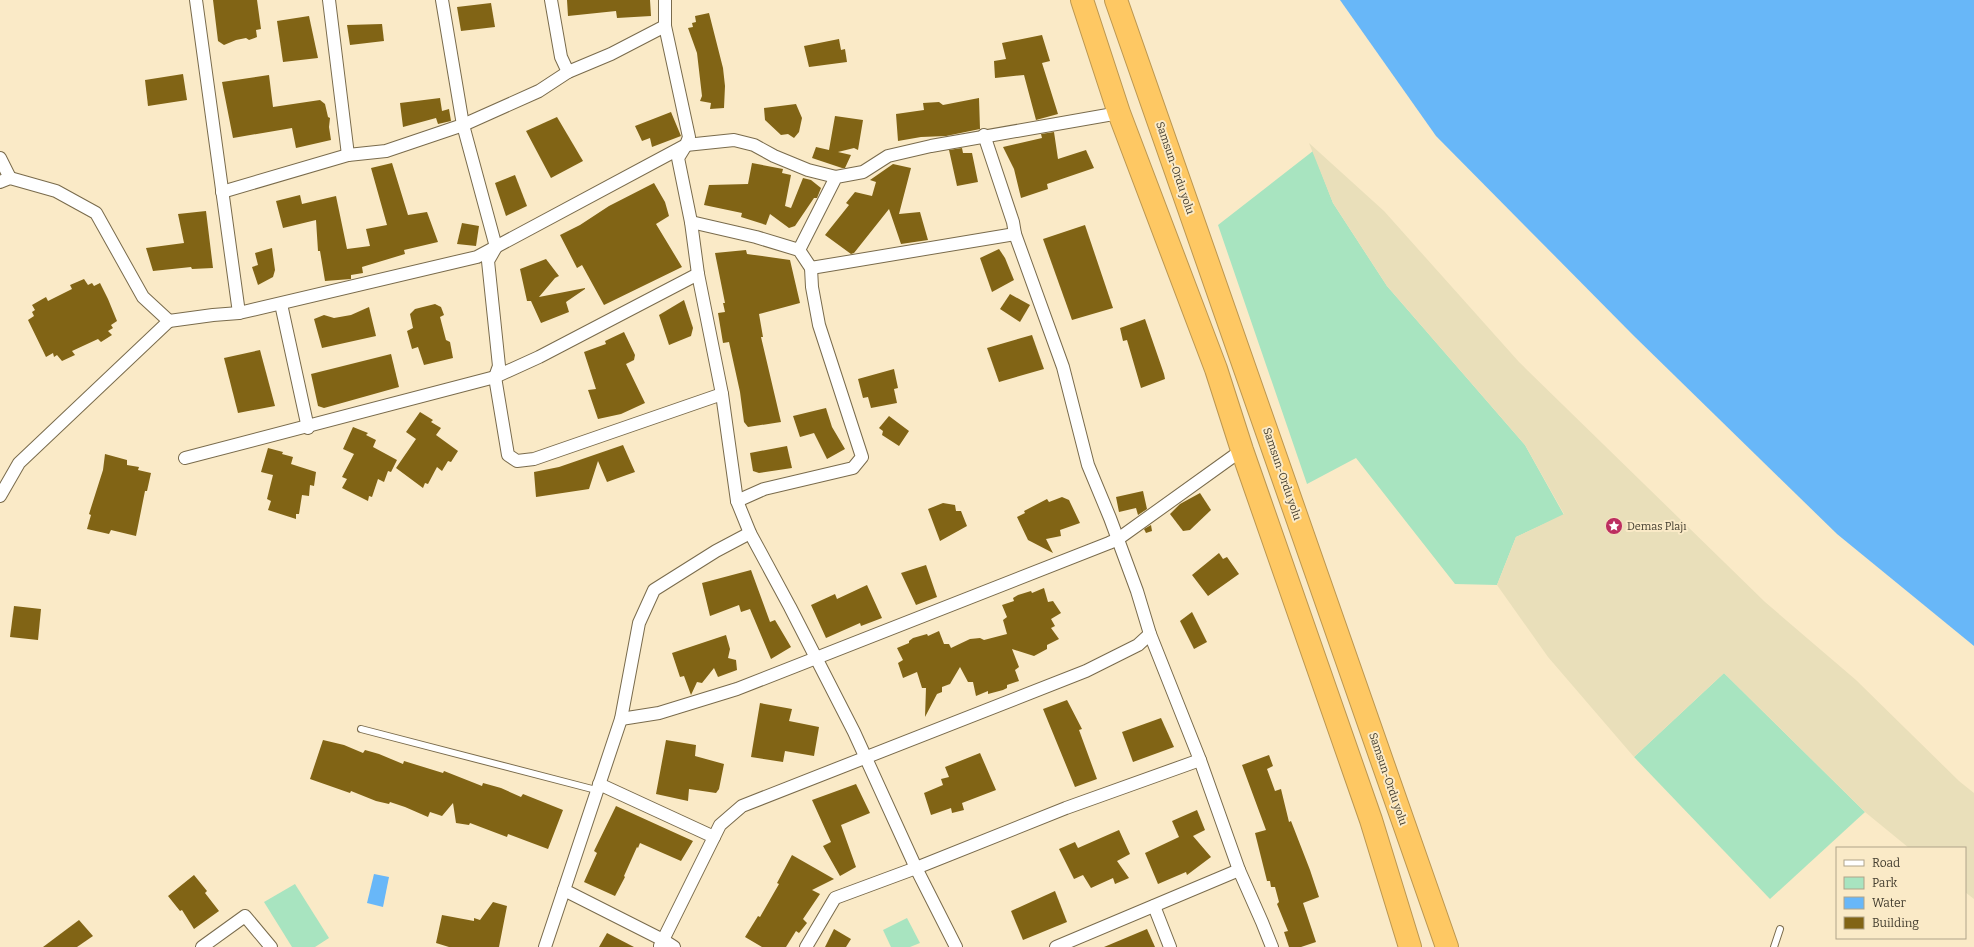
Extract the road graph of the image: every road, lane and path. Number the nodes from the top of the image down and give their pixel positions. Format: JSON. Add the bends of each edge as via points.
{"nodes":[{"id":1,"x":196,"y":0,"type":"edge"},
{"id":2,"x":329,"y":0,"type":"edge"},
{"id":3,"x":442,"y":0,"type":"edge"},
{"id":4,"x":551,"y":0,"type":"edge"},
{"id":5,"x":665,"y":0,"type":"edge"},
{"id":6,"x":1082,"y":0,"type":"edge"},
{"id":7,"x":1116,"y":0,"type":"edge"},
{"id":8,"x":666,"y":26,"type":"junction"},
{"id":9,"x":568,"y":72,"type":"junction"},
{"id":10,"x":1118,"y":113,"type":"junction"},
{"id":11,"x":463,"y":125,"type":"junction"},
{"id":12,"x":984,"y":135,"type":"junction"},
{"id":13,"x":686,"y":145,"type":"junction"},
{"id":14,"x":348,"y":155,"type":"junction"},
{"id":15,"x":0,"y":158,"type":"edge"},
{"id":16,"x":836,"y":178,"type":"junction"},
{"id":17,"x":5,"y":180,"type":"edge"},
{"id":18,"x":222,"y":192,"type":"junction"},
{"id":19,"x":691,"y":222,"type":"junction"},
{"id":20,"x":1015,"y":234,"type":"junction"},
{"id":21,"x":496,"y":247,"type":"junction"},
{"id":22,"x":799,"y":250,"type":"junction"},
{"id":23,"x":811,"y":268,"type":"junction"},
{"id":24,"x":698,"y":274,"type":"junction"},
{"id":25,"x":281,"y":304,"type":"junction"},
{"id":26,"x":238,"y":313,"type":"junction"},
{"id":27,"x":169,"y":321,"type":"junction"},
{"id":28,"x":495,"y":377,"type":"junction"},
{"id":29,"x":722,"y":394,"type":"junction"},
{"id":30,"x":308,"y":428,"type":"junction"},
{"id":31,"x":1242,"y":450,"type":"junction"},
{"id":32,"x":185,"y":458,"type":"dead end"},
{"id":33,"x":0,"y":496,"type":"edge"},
{"id":34,"x":737,"y":501,"type":"junction"},
{"id":35,"x":750,"y":533,"type":"junction"},
{"id":36,"x":1118,"y":539,"type":"junction"},
{"id":37,"x":1150,"y":634,"type":"junction"},
{"id":38,"x":816,"y":658,"type":"junction"},
{"id":39,"x":621,"y":719,"type":"junction"},
{"id":40,"x":361,"y":729,"type":"dead end"},
{"id":41,"x":866,"y":758,"type":"junction"},
{"id":42,"x":1200,"y":760,"type":"junction"},
{"id":43,"x":597,"y":787,"type":"junction"},
{"id":44,"x":714,"y":837,"type":"junction"},
{"id":45,"x":916,"y":868,"type":"junction"},
{"id":46,"x":1239,"y":870,"type":"junction"},
{"id":47,"x":564,"y":890,"type":"junction"},
{"id":48,"x":1154,"y":906,"type":"junction"},
{"id":49,"x":1780,"y":929,"type":"dead end"},
{"id":50,"x":661,"y":944,"type":"edge"},
{"id":51,"x":202,"y":947,"type":"edge"},
{"id":52,"x":271,"y":947,"type":"edge"},
{"id":53,"x":545,"y":947,"type":"edge"},
{"id":54,"x":674,"y":947,"type":"edge"},
{"id":55,"x":806,"y":947,"type":"edge"},
{"id":56,"x":956,"y":947,"type":"edge"},
{"id":57,"x":1056,"y":947,"type":"edge"},
{"id":58,"x":1170,"y":947,"type":"edge"},
{"id":59,"x":1272,"y":947,"type":"edge"},
{"id":60,"x":1410,"y":947,"type":"edge"},
{"id":61,"x":1447,"y":947,"type":"edge"},
{"id":62,"x":1774,"y":947,"type":"edge"}],
"edges":[{"from":1,"to":18,"type":"street"},
{"from":2,"to":14,"type":"street"},
{"from":3,"to":11,"type":"street"},
{"from":4,"to":9,"type":"street","via":[[561,57]]},
{"from":5,"to":8,"type":"street"},
{"from":6,"to":10,"type":"highway"},
{"from":7,"to":61,"type":"highway","name":"Samsun-Ordu yolu"},
{"from":8,"to":9,"type":"street"},
{"from":8,"to":13,"type":"street","via":[[689,137]]},
{"from":9,"to":11,"type":"street","via":[[539,91]]},
{"from":10,"to":12,"type":"street"},
{"from":10,"to":31,"type":"highway","via":[[1216,369]]},
{"from":11,"to":14,"type":"street","via":[[386,151]]},
{"from":11,"to":21,"type":"street"},
{"from":12,"to":16,"type":"street","via":[[888,156],[863,172]]},
{"from":12,"to":20,"type":"street"},
{"from":13,"to":16,"type":"street","via":[[734,140],[754,145],[808,170]]},
{"from":13,"to":19,"type":"street","via":[[678,158]]},
{"from":13,"to":21,"type":"street"},
{"from":14,"to":18,"type":"street"},
{"from":15,"to":17,"type":"street"},
{"from":16,"to":22,"type":"street"},
{"from":17,"to":27,"type":"street","via":[[56,192],[96,213],[143,297]]},
{"from":18,"to":26,"type":"street"},
{"from":19,"to":22,"type":"street"},
{"from":19,"to":24,"type":"street"},
{"from":20,"to":23,"type":"street"},
{"from":20,"to":36,"type":"street","via":[[1063,367],[1088,465]]},
{"from":21,"to":25,"type":"street","via":[[477,257]]},
{"from":21,"to":28,"type":"street","via":[[488,261],[498,366]]},
{"from":22,"to":23,"type":"street"},
{"from":23,"to":34,"type":"street","via":[[820,325],[862,457],[853,468],[764,489]]},
{"from":24,"to":28,"type":"street","via":[[539,358]]},
{"from":24,"to":29,"type":"street"},
{"from":25,"to":26,"type":"street"},
{"from":25,"to":30,"type":"street"},
{"from":26,"to":27,"type":"street"},
{"from":27,"to":33,"type":"street","via":[[19,463]]},
{"from":28,"to":29,"type":"street","via":[[508,455],[517,460],[534,459]]},
{"from":28,"to":30,"type":"street"},
{"from":29,"to":34,"type":"street"},
{"from":30,"to":32,"type":"street"},
{"from":31,"to":36,"type":"street"},
{"from":31,"to":60,"type":"highway","via":[[1371,820]]},
{"from":34,"to":35,"type":"street"},
{"from":35,"to":38,"type":"street"},
{"from":35,"to":39,"type":"street","via":[[654,590],[639,623]]},
{"from":36,"to":37,"type":"street"},
{"from":36,"to":38,"type":"street"},
{"from":37,"to":41,"type":"street","via":[[1138,645],[1086,671]]},
{"from":37,"to":42,"type":"street"},
{"from":38,"to":39,"type":"street","via":[[737,689],[658,713]]},
{"from":38,"to":41,"type":"street"},
{"from":39,"to":43,"type":"street"},
{"from":40,"to":43,"type":"lane"},
{"from":41,"to":44,"type":"street","via":[[742,806],[720,825]]},
{"from":41,"to":45,"type":"street"},
{"from":42,"to":45,"type":"street","via":[[1066,808]]},
{"from":42,"to":46,"type":"street"},
{"from":43,"to":44,"type":"street"},
{"from":43,"to":47,"type":"street"},
{"from":44,"to":50,"type":"street"},
{"from":45,"to":55,"type":"street","via":[[835,898]]},
{"from":45,"to":56,"type":"street"},
{"from":46,"to":48,"type":"street"},
{"from":46,"to":59,"type":"street"},
{"from":47,"to":50,"type":"street"},
{"from":47,"to":53,"type":"street"},
{"from":48,"to":57,"type":"street"},
{"from":48,"to":58,"type":"street"},
{"from":49,"to":62,"type":"lane"},
{"from":50,"to":54,"type":"street"},
{"from":51,"to":52,"type":"street","via":[[246,916]]}]}
